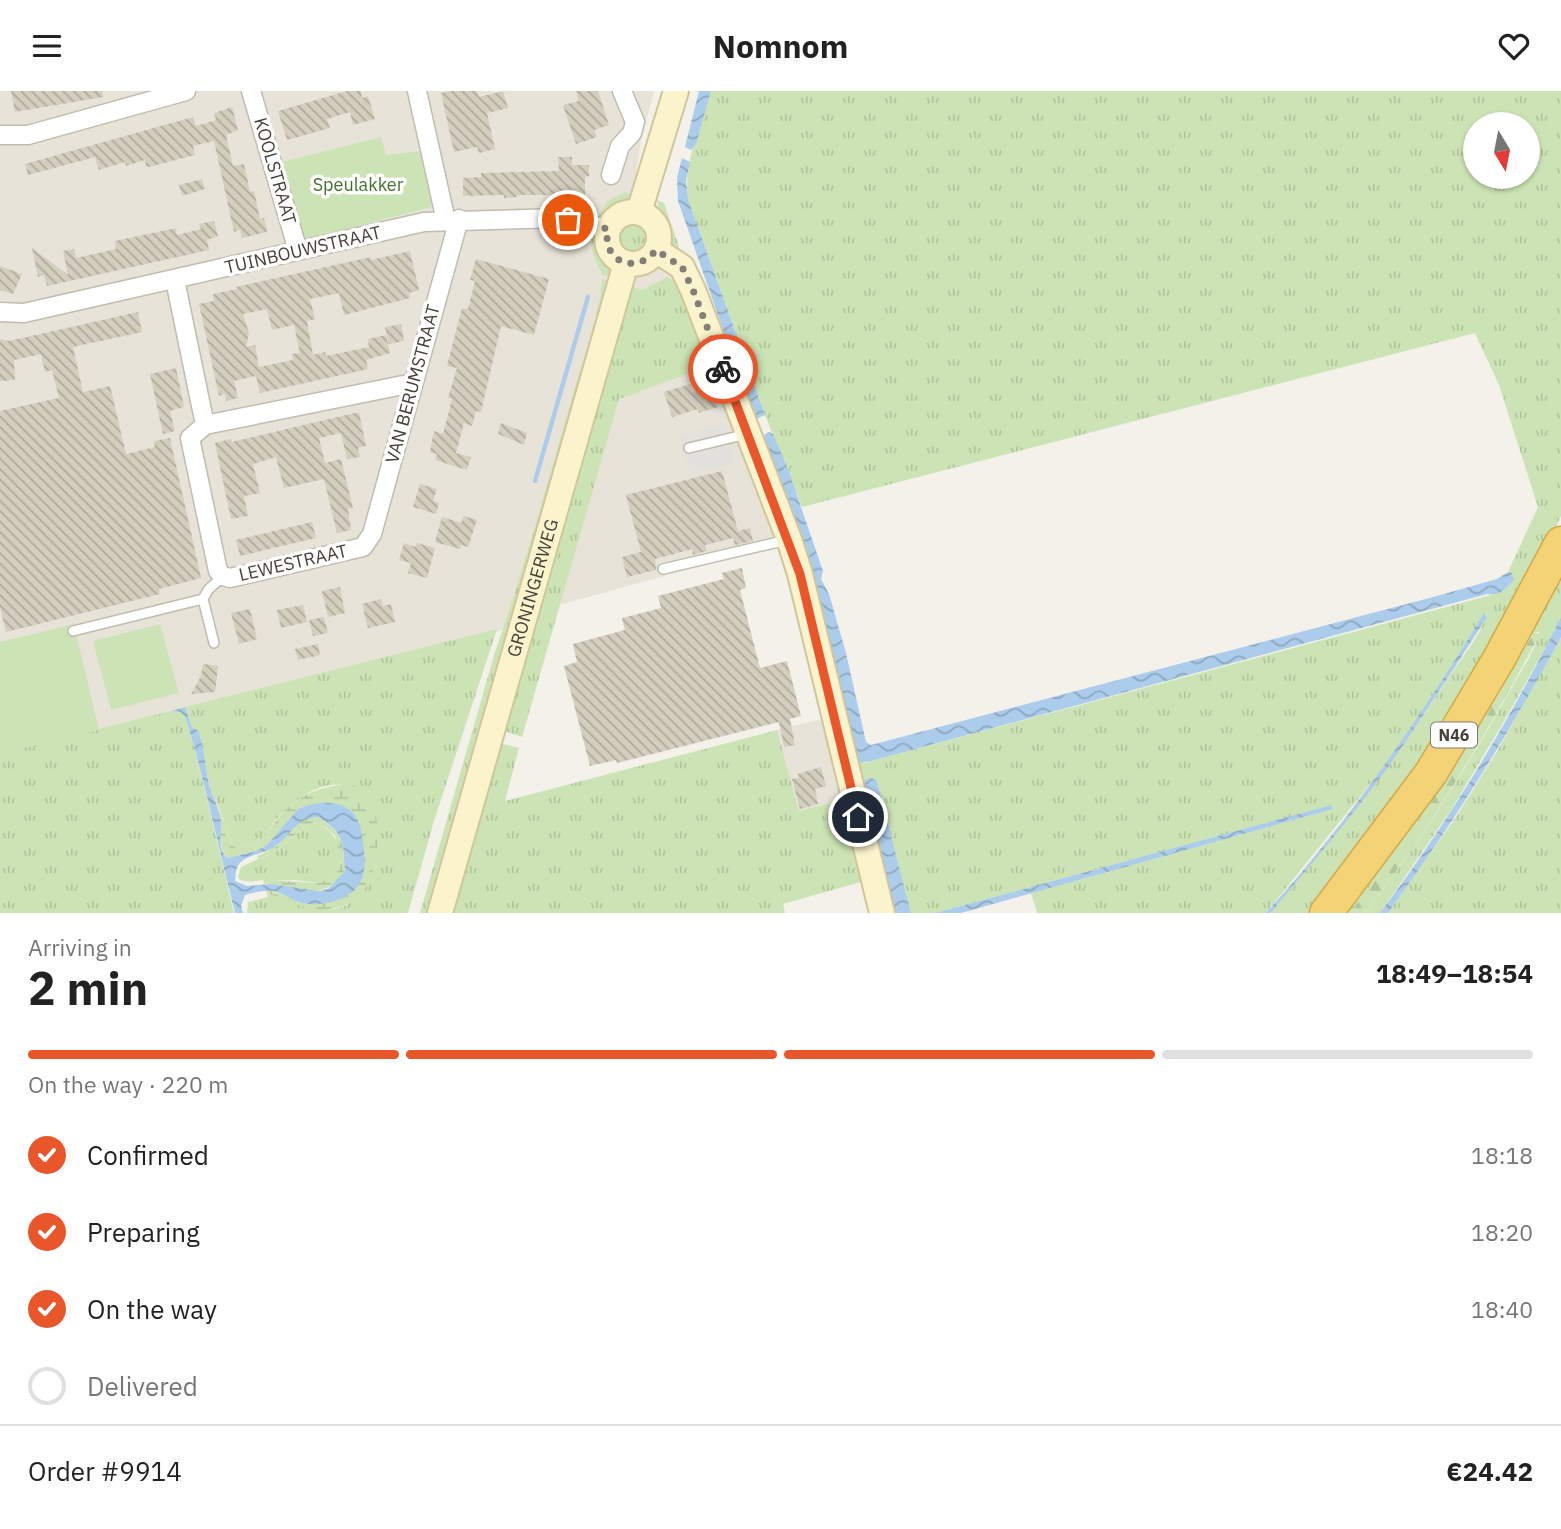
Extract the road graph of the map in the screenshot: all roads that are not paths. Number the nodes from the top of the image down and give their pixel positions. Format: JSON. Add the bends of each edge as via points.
{"nodes":[{"id":1,"x":187,"y":91,"type":"edge"},
{"id":2,"x":251,"y":91,"type":"edge"},
{"id":3,"x":417,"y":91,"type":"edge"},
{"id":4,"x":622,"y":91,"type":"edge"},
{"id":5,"x":677,"y":91,"type":"edge"},
{"id":6,"x":0,"y":135,"type":"edge"},
{"id":7,"x":611,"y":176,"type":"dead end"},
{"id":8,"x":639,"y":212,"type":"junction"},
{"id":9,"x":452,"y":220,"type":"junction"},
{"id":10,"x":608,"y":229,"type":"junction"},
{"id":11,"x":656,"y":250,"type":"junction"},
{"id":12,"x":298,"y":251,"type":"junction"},
{"id":13,"x":626,"y":263,"type":"junction"},
{"id":14,"x":175,"y":280,"type":"junction"},
{"id":15,"x":0,"y":312,"type":"edge"},
{"id":16,"x":413,"y":383,"type":"junction"},
{"id":17,"x":205,"y":425,"type":"junction"},
{"id":18,"x":748,"y":434,"type":"junction"},
{"id":19,"x":689,"y":448,"type":"dead end"},
{"id":20,"x":789,"y":540,"type":"junction"},
{"id":21,"x":1561,"y":544,"type":"edge"},
{"id":22,"x":363,"y":547,"type":"joint"},
{"id":23,"x":663,"y":569,"type":"dead end"},
{"id":24,"x":223,"y":576,"type":"junction"},
{"id":25,"x":203,"y":599,"type":"junction"},
{"id":26,"x":73,"y":631,"type":"dead end"},
{"id":27,"x":214,"y":643,"type":"dead end"},
{"id":28,"x":440,"y":913,"type":"edge"},
{"id":29,"x":882,"y":913,"type":"edge"},
{"id":30,"x":1326,"y":913,"type":"edge"}],
"edges":[{"from":1,"to":6,"type":"street","via":[[28,135]]},
{"from":2,"to":12,"type":"street","name":"KOOLSTRAAT"},
{"from":3,"to":9,"type":"street"},
{"from":4,"to":7,"type":"street","via":[[635,122],[620,146]]},
{"from":5,"to":8,"type":"main road"},
{"from":8,"to":10,"type":"main road","via":[[624,213]]},
{"from":8,"to":11,"type":"main road","via":[[659,231]]},
{"from":9,"to":10,"type":"street","name":"TUINBOUWSTRAAT","via":[[560,218]]},
{"from":9,"to":12,"type":"street","name":"TUINBOUWSTRAAT","via":[[424,222]]},
{"from":9,"to":16,"type":"street","name":"VAN BERUMSTRAAT"},
{"from":10,"to":13,"type":"main road","via":[[610,250]]},
{"from":11,"to":13,"type":"main road","via":[[643,262]]},
{"from":11,"to":18,"type":"main road","via":[[682,267]]},
{"from":12,"to":14,"type":"street","name":"TUINBOUWSTRAAT"},
{"from":13,"to":28,"type":"main road","name":"GRONINGERWEG"},
{"from":14,"to":15,"type":"street","name":"TUINBOUWSTRAAT","via":[[24,313]]},
{"from":14,"to":17,"type":"street"},
{"from":16,"to":17,"type":"street"},
{"from":16,"to":22,"type":"street","name":"VAN BERUMSTRAAT","via":[[372,534]]},
{"from":17,"to":24,"type":"street","via":[[190,438],[216,566]]},
{"from":18,"to":19,"type":"lane"},
{"from":18,"to":20,"type":"main road"},
{"from":20,"to":23,"type":"lane"},
{"from":20,"to":29,"type":"main road"},
{"from":21,"to":30,"type":"highway","number":"N46","via":[[1431,773]]},
{"from":22,"to":24,"type":"street","name":"LEWESTRAAT"},
{"from":24,"to":25,"type":"lane"},
{"from":25,"to":26,"type":"lane"},
{"from":25,"to":27,"type":"lane"}]}
